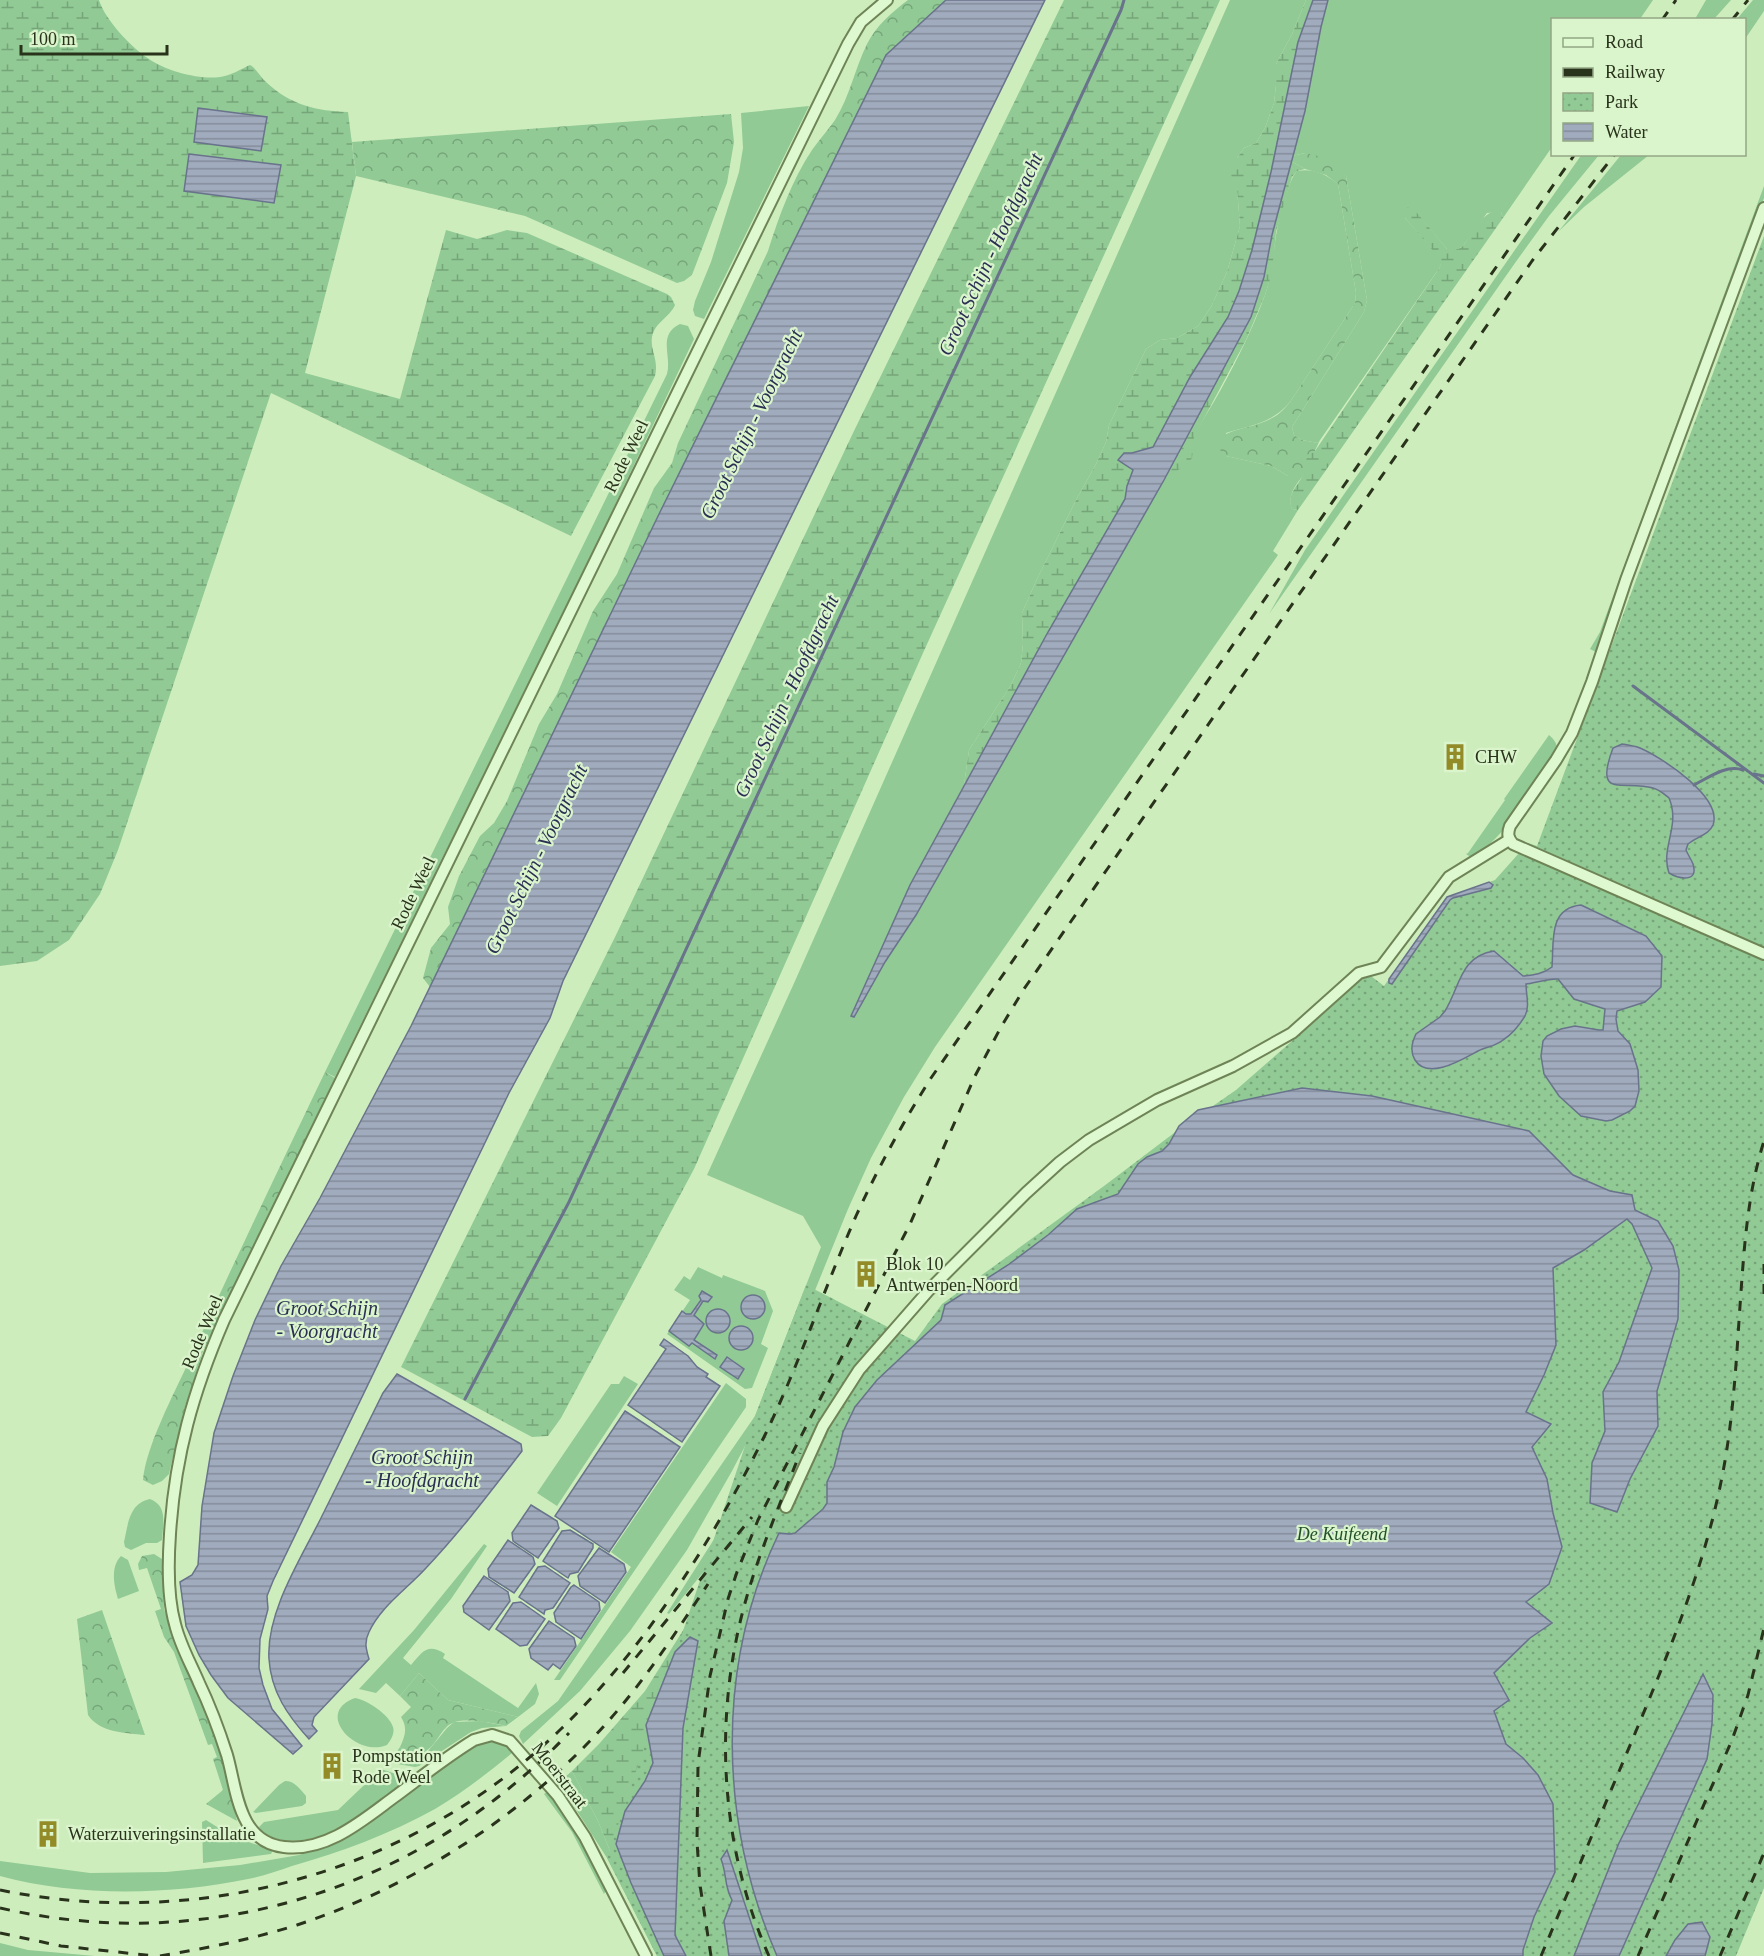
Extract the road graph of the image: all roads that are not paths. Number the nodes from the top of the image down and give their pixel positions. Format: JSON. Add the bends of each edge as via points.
{"nodes":[{"id":1,"x":887,"y":0,"type":"edge"},
{"id":2,"x":1764,"y":208,"type":"edge"},
{"id":3,"x":1509,"y":840,"type":"junction"},
{"id":4,"x":1764,"y":954,"type":"edge"},
{"id":5,"x":786,"y":1507,"type":"dead end"},
{"id":6,"x":261,"y":1839,"type":"joint"},
{"id":7,"x":646,"y":1956,"type":"edge"}],
"edges":[{"from":1,"to":6,"type":"street","name":"Rode Weel","via":[[861,22],[848,44],[224,1320],[195,1392],[173,1493],[171,1605],[180,1641],[218,1726],[244,1819]]},
{"from":2,"to":3,"type":"street","via":[[1572,733],[1510,826]]},
{"from":3,"to":4,"type":"street"},
{"from":3,"to":5,"type":"street","via":[[1449,877],[1381,967],[1359,973],[1292,1033],[1233,1066],[1157,1100],[1089,1140],[1026,1193],[929,1290],[860,1370],[823,1426]]},
{"from":6,"to":7,"type":"street","name":"Moerstraat","via":[[284,1847],[330,1839],[365,1819],[474,1740],[502,1737],[522,1752],[567,1808]]}]}
